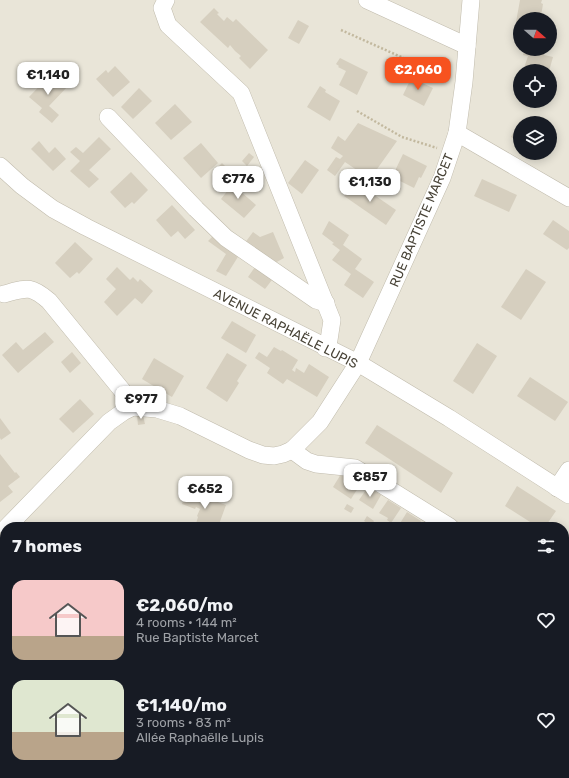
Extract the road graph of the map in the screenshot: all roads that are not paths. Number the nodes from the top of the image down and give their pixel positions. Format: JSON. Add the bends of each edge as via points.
{"nodes":[{"id":1,"x":166,"y":0,"type":"edge"},
{"id":2,"x":367,"y":0,"type":"edge"},
{"id":3,"x":472,"y":0,"type":"edge"},
{"id":4,"x":467,"y":46,"type":"junction"},
{"id":5,"x":108,"y":117,"type":"dead end"},
{"id":6,"x":457,"y":133,"type":"junction"},
{"id":7,"x":0,"y":166,"type":"edge"},
{"id":8,"x":569,"y":198,"type":"edge"},
{"id":9,"x":4,"y":294,"type":"dead end"},
{"id":10,"x":326,"y":303,"type":"junction"},
{"id":11,"x":326,"y":348,"type":"junction"},
{"id":12,"x":358,"y":363,"type":"junction"},
{"id":13,"x":133,"y":407,"type":"junction"},
{"id":14,"x":292,"y":450,"type":"junction"},
{"id":15,"x":569,"y":470,"type":"edge"},
{"id":16,"x":563,"y":491,"type":"edge"},
{"id":17,"x":12,"y":522,"type":"edge"},
{"id":18,"x":442,"y":522,"type":"edge"}],
"edges":[{"from":1,"to":10,"type":"street","via":[[162,8],[168,25],[241,93]]},
{"from":2,"to":4,"type":"street"},
{"from":3,"to":4,"type":"street","name":"RUE BAPTISTE MARCET"},
{"from":4,"to":6,"type":"street","name":"RUE BAPTISTE MARCET"},
{"from":5,"to":10,"type":"street","via":[[226,238],[316,300]]},
{"from":6,"to":8,"type":"street"},
{"from":6,"to":12,"type":"street","name":"RUE BAPTISTE MARCET","via":[[442,178]]},
{"from":7,"to":11,"type":"street","name":"AVENUE RAPHAËLE LUPIS","via":[[53,209]]},
{"from":9,"to":13,"type":"street","via":[[26,288],[39,292],[49,301]]},
{"from":10,"to":11,"type":"street","via":[[332,320]]},
{"from":11,"to":12,"type":"street","name":"AVENUE RAPHAËLE LUPIS"},
{"from":12,"to":14,"type":"street","name":"RUE BAPTISTE MARCET","via":[[320,422]]},
{"from":12,"to":16,"type":"street","name":"AVENUE RAPHAËLE LUPIS"},
{"from":13,"to":14,"type":"street","via":[[157,409],[180,416],[263,455],[274,456]]},
{"from":13,"to":17,"type":"street","via":[[109,422]]},
{"from":14,"to":18,"type":"street","via":[[312,463],[355,468]]},
{"from":15,"to":16,"type":"street"}]}
